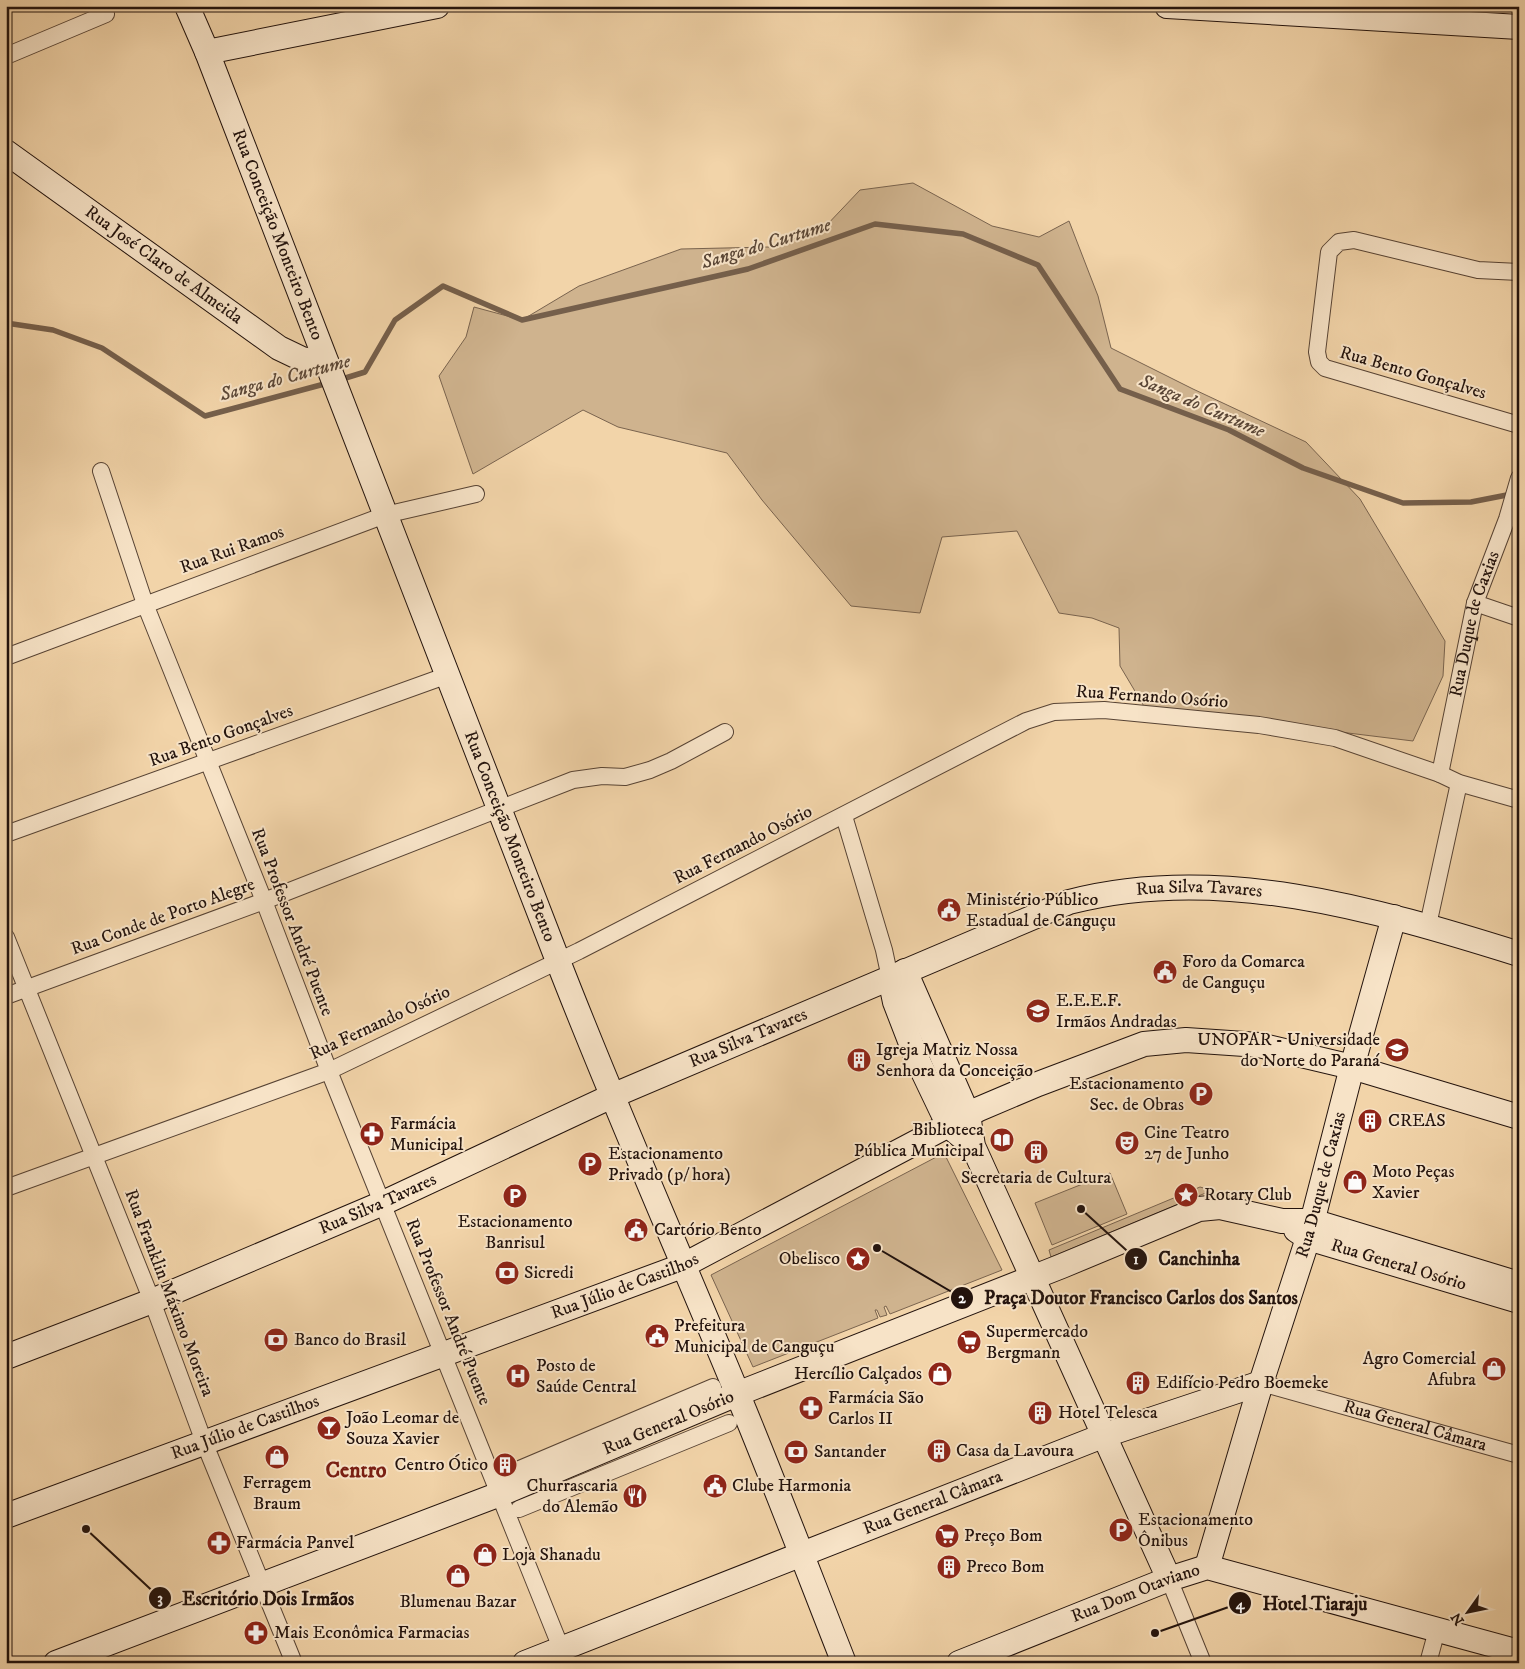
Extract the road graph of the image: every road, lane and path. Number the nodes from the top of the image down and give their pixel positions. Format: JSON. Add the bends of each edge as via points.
{"nodes":[{"id":1,"x":187,"y":6,"type":"edge"},
{"id":2,"x":437,"y":6,"type":"edge"},
{"id":3,"x":1167,"y":6,"type":"edge"},
{"id":4,"x":1325,"y":12,"type":"edge"},
{"id":5,"x":106,"y":14,"type":"dead end"},
{"id":6,"x":1519,"y":27,"type":"edge"},
{"id":7,"x":207,"y":52,"type":"junction"},
{"id":8,"x":6,"y":56,"type":"edge"},
{"id":9,"x":6,"y":152,"type":"edge"},
{"id":10,"x":1519,"y":272,"type":"edge"},
{"id":11,"x":328,"y":368,"type":"junction"},
{"id":12,"x":1519,"y":425,"type":"edge"},
{"id":13,"x":101,"y":470,"type":"dead end"},
{"id":14,"x":1519,"y":478,"type":"edge"},
{"id":15,"x":476,"y":494,"type":"dead end"},
{"id":16,"x":384,"y":515,"type":"junction"},
{"id":17,"x":1475,"y":603,"type":"junction"},
{"id":18,"x":145,"y":604,"type":"junction"},
{"id":19,"x":1519,"y":618,"type":"edge"},
{"id":20,"x":6,"y":657,"type":"edge"},
{"id":21,"x":448,"y":675,"type":"junction"},
{"id":22,"x":725,"y":732,"type":"dead end"},
{"id":23,"x":207,"y":763,"type":"junction"},
{"id":24,"x":1440,"y":774,"type":"junction"},
{"id":25,"x":1459,"y":783,"type":"junction"},
{"id":26,"x":1519,"y":800,"type":"edge"},
{"id":27,"x":500,"y":808,"type":"junction"},
{"id":28,"x":844,"y":816,"type":"junction"},
{"id":29,"x":6,"y":834,"type":"edge"},
{"id":30,"x":264,"y":901,"type":"junction"},
{"id":31,"x":1394,"y":917,"type":"junction"},
{"id":32,"x":1428,"y":925,"type":"junction"},
{"id":33,"x":6,"y":937,"type":"edge"},
{"id":34,"x":1519,"y":954,"type":"edge"},
{"id":35,"x":558,"y":962,"type":"junction"},
{"id":36,"x":897,"y":974,"type":"junction"},
{"id":37,"x":27,"y":988,"type":"junction"},
{"id":38,"x":6,"y":996,"type":"edge"},
{"id":39,"x":940,"y":1049,"type":"junction"},
{"id":40,"x":917,"y":1059,"type":"junction"},
{"id":41,"x":1352,"y":1067,"type":"junction"},
{"id":42,"x":329,"y":1071,"type":"junction"},
{"id":43,"x":612,"y":1096,"type":"junction"},
{"id":44,"x":1519,"y":1117,"type":"edge"},
{"id":45,"x":959,"y":1120,"type":"junction"},
{"id":46,"x":96,"y":1157,"type":"junction"},
{"id":47,"x":6,"y":1188,"type":"edge"},
{"id":48,"x":382,"y":1203,"type":"junction"},
{"id":49,"x":1310,"y":1229,"type":"junction"},
{"id":50,"x":682,"y":1266,"type":"junction"},
{"id":51,"x":1034,"y":1276,"type":"junction"},
{"id":52,"x":1519,"y":1284,"type":"edge"},
{"id":53,"x":152,"y":1301,"type":"junction"},
{"id":54,"x":1519,"y":1301,"type":"edge"},
{"id":55,"x":444,"y":1354,"type":"junction"},
{"id":56,"x":6,"y":1356,"type":"edge"},
{"id":57,"x":1261,"y":1383,"type":"junction"},
{"id":58,"x":713,"y":1387,"type":"dead end"},
{"id":59,"x":737,"y":1394,"type":"junction"},
{"id":60,"x":729,"y":1423,"type":"dead end"},
{"id":61,"x":1105,"y":1436,"type":"junction"},
{"id":62,"x":204,"y":1442,"type":"junction"},
{"id":63,"x":1519,"y":1455,"type":"edge"},
{"id":64,"x":501,"y":1485,"type":"junction"},
{"id":65,"x":519,"y":1509,"type":"dead end"},
{"id":66,"x":6,"y":1516,"type":"edge"},
{"id":67,"x":800,"y":1554,"type":"junction"},
{"id":68,"x":1207,"y":1567,"type":"junction"},
{"id":69,"x":1169,"y":1579,"type":"junction"},
{"id":70,"x":262,"y":1584,"type":"junction"},
{"id":71,"x":1437,"y":1630,"type":"junction"},
{"id":72,"x":1519,"y":1652,"type":"edge"},
{"id":73,"x":564,"y":1656,"type":"edge"},
{"id":74,"x":56,"y":1663,"type":"edge"},
{"id":75,"x":294,"y":1663,"type":"edge"},
{"id":76,"x":525,"y":1663,"type":"edge"},
{"id":77,"x":844,"y":1663,"type":"edge"},
{"id":78,"x":959,"y":1663,"type":"edge"},
{"id":79,"x":1203,"y":1663,"type":"edge"},
{"id":80,"x":1428,"y":1663,"type":"edge"}],
"edges":[{"from":1,"to":7,"type":"street","name":"Rua Conceição Monteiro Bento"},
{"from":2,"to":7,"type":"street"},
{"from":3,"to":4,"type":"street"},
{"from":4,"to":6,"type":"street"},
{"from":5,"to":8,"type":"street"},
{"from":7,"to":11,"type":"street","name":"Rua Conceição Monteiro Bento"},
{"from":9,"to":11,"type":"street","name":"Rua José Claro de Almeida","via":[[279,348]]},
{"from":10,"to":12,"type":"street","name":"Rua Bento Gonçalves","via":[[1478,270],[1354,240],[1339,242],[1329,252],[1318,352],[1318,362],[1325,368]]},
{"from":11,"to":16,"type":"street","name":"Rua Conceição Monteiro Bento","via":[[345,405]]},
{"from":13,"to":18,"type":"street","name":"Rua Professor André Puente"},
{"from":14,"to":17,"type":"street","name":"Rua Duque de Caxias"},
{"from":15,"to":16,"type":"street","name":"Rua Rui Ramos"},
{"from":16,"to":18,"type":"street","name":"Rua Rui Ramos"},
{"from":16,"to":21,"type":"street","name":"Rua Conceição Monteiro Bento"},
{"from":17,"to":19,"type":"street"},
{"from":17,"to":24,"type":"street","name":"Rua Duque de Caxias"},
{"from":18,"to":20,"type":"street","name":"Rua Rui Ramos"},
{"from":18,"to":23,"type":"street","name":"Rua Professor André Puente"},
{"from":21,"to":23,"type":"street","name":"Rua Bento Gonçalves"},
{"from":21,"to":27,"type":"street","name":"Rua Conceição Monteiro Bento"},
{"from":22,"to":27,"type":"street","name":"Rua Conde de Porto Alegre","via":[[650,770],[625,777],[573,780]]},
{"from":23,"to":29,"type":"street","name":"Rua Bento Gonçalves"},
{"from":23,"to":30,"type":"street","name":"Rua Professor André Puente"},
{"from":24,"to":25,"type":"street","name":"Rua Fernando Osório"},
{"from":24,"to":28,"type":"street","name":"Rua Fernando Osório","via":[[1335,738],[1259,725],[1104,710],[1054,712],[1026,721]]},
{"from":25,"to":26,"type":"street","name":"Rua Fernando Osório"},
{"from":25,"to":32,"type":"street"},
{"from":27,"to":30,"type":"street","name":"Rua Conde de Porto Alegre"},
{"from":27,"to":35,"type":"street","name":"Rua Conceição Monteiro Bento"},
{"from":28,"to":35,"type":"street","name":"Rua Fernando Osório"},
{"from":28,"to":36,"type":"street","via":[[884,950]]},
{"from":30,"to":37,"type":"street","name":"Rua Conde de Porto Alegre"},
{"from":30,"to":42,"type":"street","name":"Rua Professor André Puente"},
{"from":31,"to":32,"type":"street","name":"Rua Silva Tavares"},
{"from":31,"to":36,"type":"street","name":"Rua Silva Tavares","via":[[1317,900],[1254,891],[1207,888],[1108,892],[1068,902]]},
{"from":31,"to":41,"type":"street","name":"Rua Duque de Caxias"},
{"from":32,"to":34,"type":"street","name":"Rua Silva Tavares"},
{"from":33,"to":37,"type":"street","name":"Rua Franklin Máximo Moreira"},
{"from":35,"to":42,"type":"street","name":"Rua Fernando Osório"},
{"from":35,"to":43,"type":"street","name":"Rua Conceição Monteiro Bento"},
{"from":36,"to":39,"type":"street"},
{"from":36,"to":40,"type":"street","via":[[895,1002]]},
{"from":36,"to":43,"type":"street","name":"Rua Silva Tavares"},
{"from":37,"to":38,"type":"street","name":"Rua Conde de Porto Alegre"},
{"from":37,"to":46,"type":"street","name":"Rua Franklin Máximo Moreira"},
{"from":39,"to":40,"type":"street"},
{"from":39,"to":45,"type":"street"},
{"from":40,"to":45,"type":"street"},
{"from":41,"to":44,"type":"street","name":"Rua Júlio de Castilhos"},
{"from":41,"to":45,"type":"street","name":"Rua Júlio de Castilhos","via":[[1258,1044],[1165,1041],[1144,1044],[1072,1071]]},
{"from":41,"to":49,"type":"street","name":"Rua Duque de Caxias"},
{"from":42,"to":46,"type":"street","name":"Rua Fernando Osório"},
{"from":42,"to":48,"type":"street","name":"Rua Professor André Puente"},
{"from":43,"to":48,"type":"street","name":"Rua Silva Tavares"},
{"from":43,"to":50,"type":"street","name":"Rua Conceição Monteiro Bento"},
{"from":45,"to":50,"type":"street","name":"Rua Júlio de Castilhos"},
{"from":45,"to":51,"type":"street"},
{"from":46,"to":47,"type":"street","name":"Rua Fernando Osório"},
{"from":46,"to":53,"type":"street","name":"Rua Franklin Máximo Moreira"},
{"from":48,"to":53,"type":"street","name":"Rua Silva Tavares"},
{"from":48,"to":55,"type":"street","name":"Rua Professor André Puente"},
{"from":49,"to":51,"type":"street","name":"Rua General Osório","via":[[1220,1207],[1199,1209]]},
{"from":49,"to":52,"type":"street","name":"Rua General Osório"},
{"from":49,"to":54,"type":"street","name":"Rua General Osório"},
{"from":49,"to":57,"type":"street","name":"Rua Duque de Caxias"},
{"from":50,"to":55,"type":"street","name":"Rua Júlio de Castilhos"},
{"from":50,"to":59,"type":"street","name":"Rua Conceição Monteiro Bento"},
{"from":51,"to":59,"type":"street","name":"Rua General Osório"},
{"from":51,"to":61,"type":"street"},
{"from":53,"to":56,"type":"street","name":"Rua Silva Tavares"},
{"from":53,"to":62,"type":"street","name":"Rua Franklin Máximo Moreira"},
{"from":55,"to":62,"type":"street","name":"Rua Júlio de Castilhos"},
{"from":55,"to":64,"type":"street","name":"Rua Professor André Puente"},
{"from":57,"to":61,"type":"street","name":"Rua General Câmara"},
{"from":57,"to":63,"type":"street","name":"Rua General Câmara"},
{"from":57,"to":68,"type":"street","name":"Rua Duque de Caxias"},
{"from":58,"to":64,"type":"street"},
{"from":59,"to":64,"type":"street","name":"Rua General Osório"},
{"from":59,"to":67,"type":"street","name":"Rua Conceição Monteiro Bento"},
{"from":60,"to":65,"type":"street"},
{"from":61,"to":67,"type":"street","name":"Rua General Câmara"},
{"from":61,"to":69,"type":"street"},
{"from":62,"to":66,"type":"street","name":"Rua Júlio de Castilhos"},
{"from":62,"to":70,"type":"street","name":"Rua Franklin Máximo Moreira"},
{"from":64,"to":70,"type":"street","name":"Rua General Osório"},
{"from":64,"to":73,"type":"street","name":"Rua Professor André Puente"},
{"from":67,"to":73,"type":"street","name":"Rua General Câmara"},
{"from":67,"to":77,"type":"street","name":"Rua Conceição Monteiro Bento"},
{"from":68,"to":69,"type":"street","name":"Rua Dom Otaviano"},
{"from":68,"to":71,"type":"street","name":"Rua Dom Otaviano"},
{"from":69,"to":78,"type":"street","name":"Rua Dom Otaviano"},
{"from":69,"to":79,"type":"street"},
{"from":70,"to":74,"type":"street","name":"Rua General Osório"},
{"from":70,"to":75,"type":"street","name":"Rua Franklin Máximo Moreira"},
{"from":71,"to":72,"type":"street","name":"Rua Dom Otaviano"},
{"from":71,"to":80,"type":"street"},
{"from":73,"to":76,"type":"street","name":"Rua General Câmara"}]}
